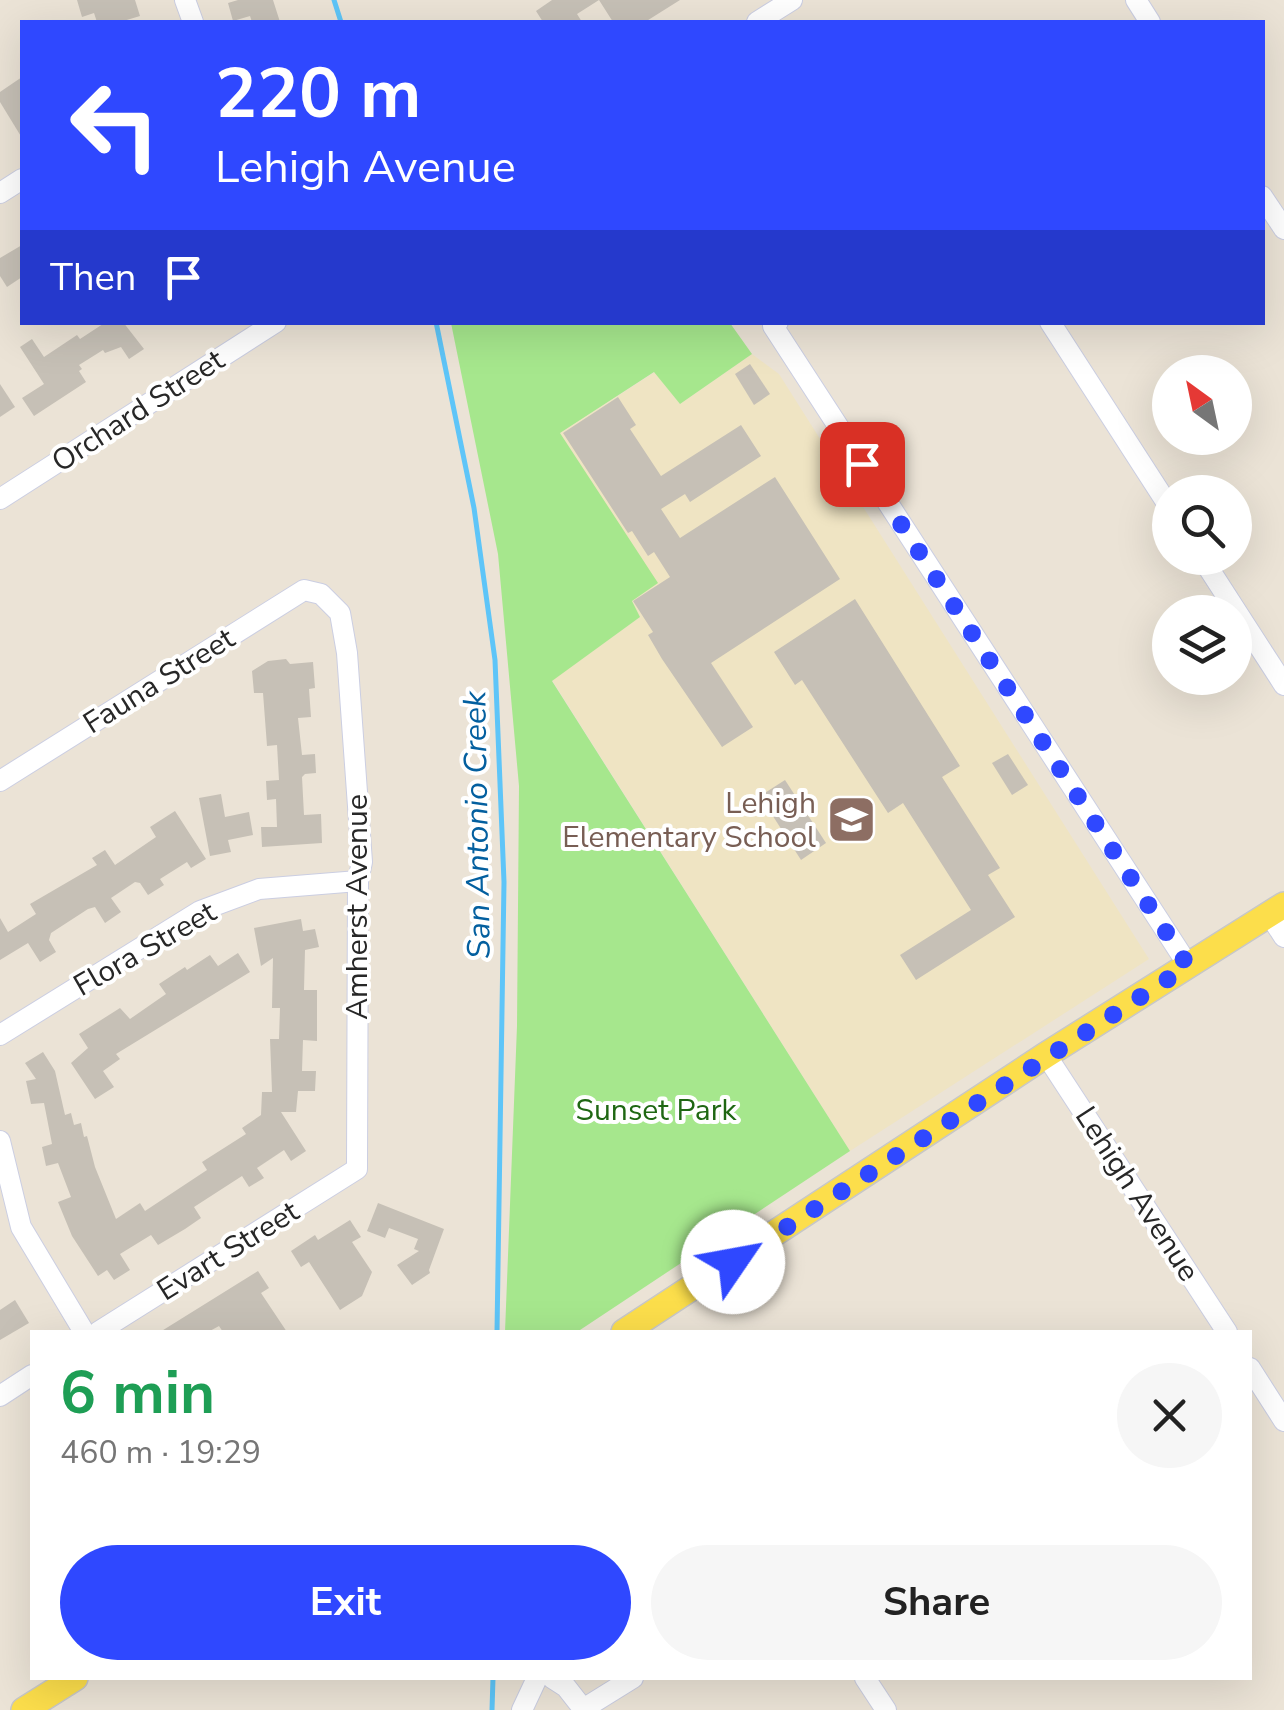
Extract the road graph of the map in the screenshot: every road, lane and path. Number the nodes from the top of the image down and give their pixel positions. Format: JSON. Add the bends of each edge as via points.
{"nodes":[{"id":1,"x":792,"y":0,"type":"edge"},
{"id":2,"x":759,"y":20,"type":"edge"},
{"id":3,"x":1265,"y":200,"type":"edge"},
{"id":4,"x":1282,"y":222,"type":"edge"},
{"id":5,"x":271,"y":325,"type":"edge"},
{"id":6,"x":776,"y":325,"type":"edge"},
{"id":7,"x":1052,"y":325,"type":"edge"},
{"id":8,"x":1152,"y":480,"type":"edge"},
{"id":9,"x":0,"y":499,"type":"edge"},
{"id":10,"x":1213,"y":575,"type":"edge"},
{"id":11,"x":320,"y":594,"type":"joint"},
{"id":12,"x":1284,"y":685,"type":"edge"},
{"id":13,"x":0,"y":781,"type":"edge"},
{"id":14,"x":358,"y":881,"type":"junction"},
{"id":15,"x":1276,"y":909,"type":"edge"},
{"id":16,"x":1284,"y":937,"type":"edge"},
{"id":17,"x":1188,"y":966,"type":"junction"},
{"id":18,"x":0,"y":1035,"type":"edge"},
{"id":19,"x":1046,"y":1055,"type":"junction"},
{"id":20,"x":0,"y":1141,"type":"edge"},
{"id":21,"x":357,"y":1169,"type":"joint"},
{"id":22,"x":83,"y":1330,"type":"edge"},
{"id":23,"x":101,"y":1330,"type":"edge"},
{"id":24,"x":635,"y":1330,"type":"edge"},
{"id":25,"x":1226,"y":1330,"type":"edge"},
{"id":26,"x":1252,"y":1371,"type":"edge"},
{"id":27,"x":30,"y":1376,"type":"edge"},
{"id":28,"x":0,"y":1396,"type":"edge"},
{"id":29,"x":1284,"y":1421,"type":"edge"},
{"id":30,"x":72,"y":1680,"type":"edge"},
{"id":31,"x":536,"y":1680,"type":"edge"},
{"id":32,"x":555,"y":1680,"type":"edge"},
{"id":33,"x":631,"y":1680,"type":"edge"},
{"id":34,"x":866,"y":1680,"type":"edge"},
{"id":35,"x":37,"y":1707,"type":"edge"},
{"id":36,"x":522,"y":1710,"type":"edge"},
{"id":37,"x":584,"y":1710,"type":"edge"},
{"id":38,"x":886,"y":1710,"type":"edge"}],
"edges":[{"from":1,"to":2,"type":"street"},
{"from":3,"to":4,"type":"street"},
{"from":5,"to":9,"type":"street","name":"Orchard Street"},
{"from":6,"to":17,"type":"street"},
{"from":7,"to":8,"type":"street"},
{"from":10,"to":12,"type":"street"},
{"from":11,"to":13,"type":"street","name":"Fauna Street","via":[[304,590]]},
{"from":11,"to":14,"type":"street","name":"Amherst Avenue","via":[[340,613],[347,652]]},
{"from":14,"to":18,"type":"street","name":"Flora Street","via":[[259,890],[200,911]]},
{"from":14,"to":21,"type":"street","name":"Amherst Avenue"},
{"from":15,"to":16,"type":"street"},
{"from":15,"to":17,"type":"main road"},
{"from":17,"to":19,"type":"main road"},
{"from":19,"to":24,"type":"main road"},
{"from":19,"to":25,"type":"street","name":"Lehigh Avenue"},
{"from":20,"to":22,"type":"street","via":[[21,1228]]},
{"from":21,"to":23,"type":"street","name":"Evart Street"},
{"from":26,"to":29,"type":"street"},
{"from":27,"to":28,"type":"street"},
{"from":30,"to":35,"type":"main road"},
{"from":31,"to":36,"type":"street"},
{"from":32,"to":37,"type":"street"},
{"from":33,"to":37,"type":"street"},
{"from":34,"to":38,"type":"street"}]}
